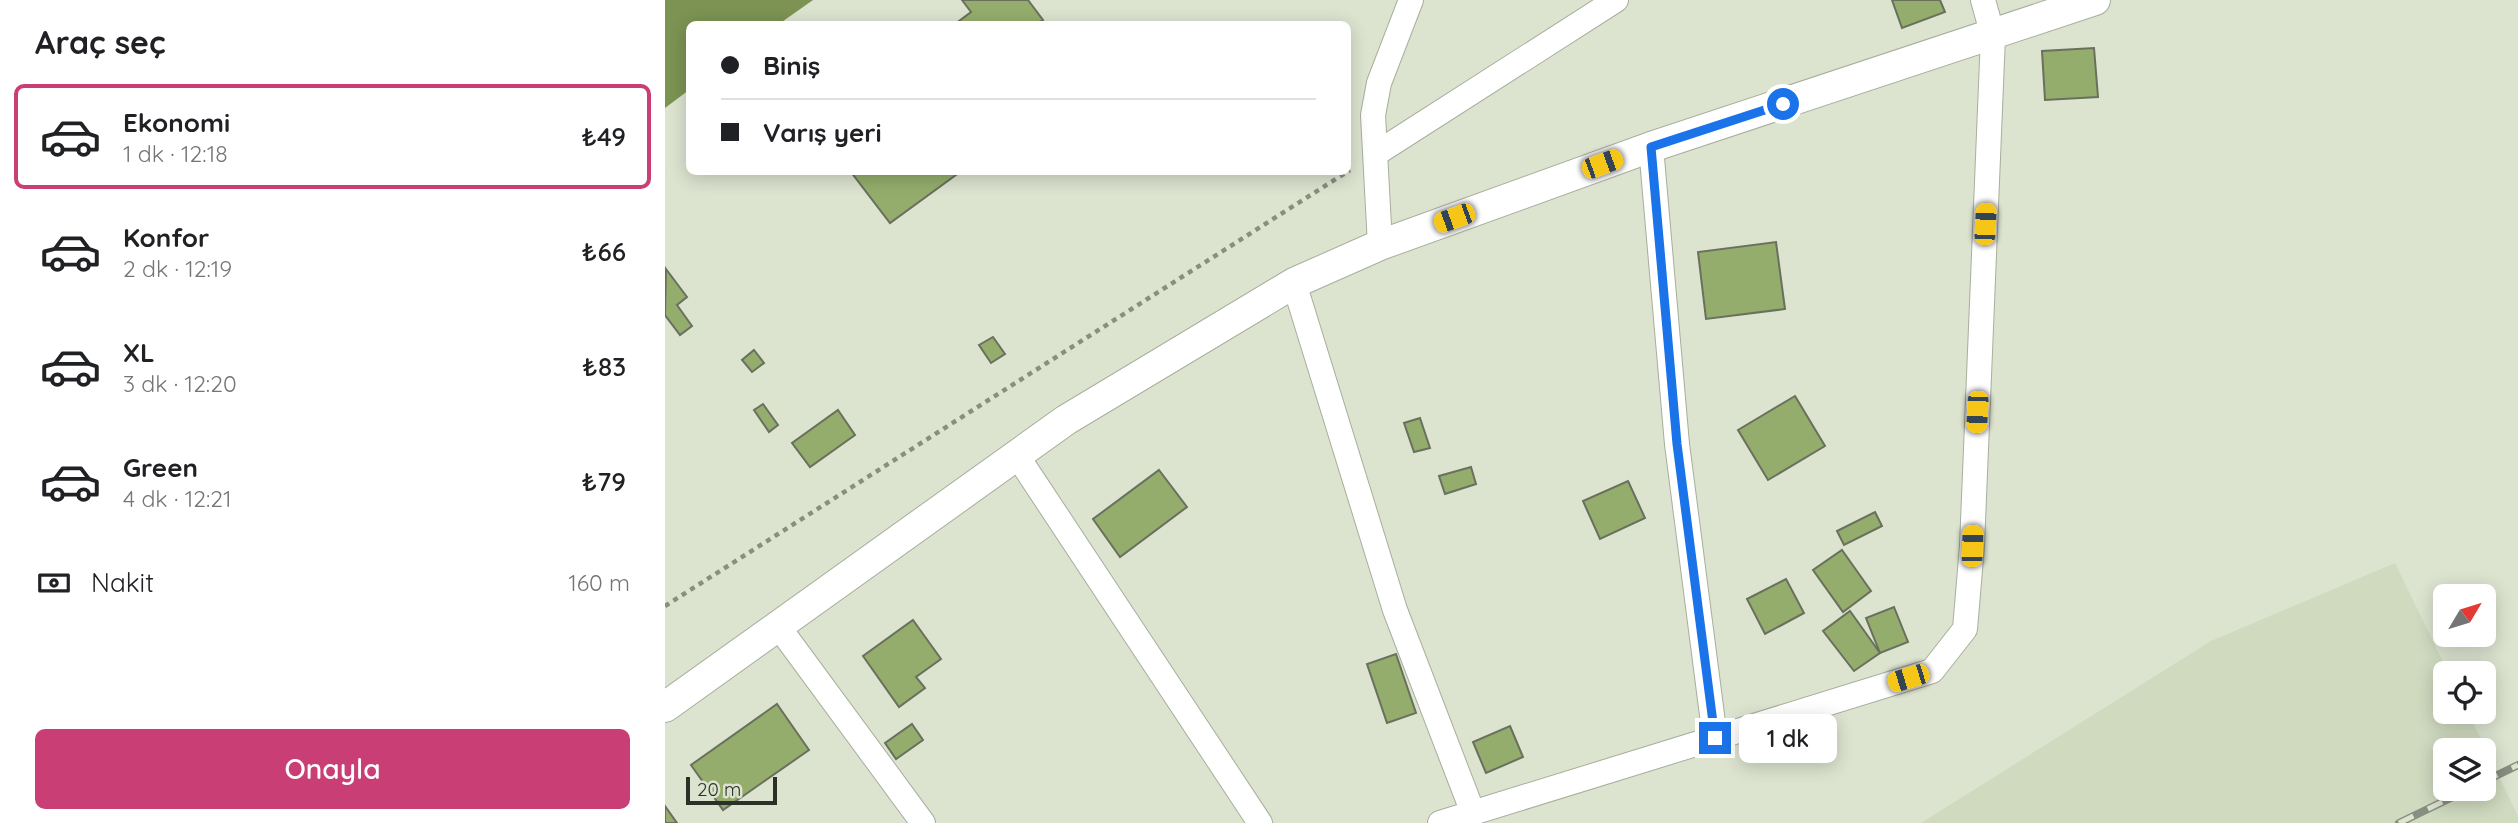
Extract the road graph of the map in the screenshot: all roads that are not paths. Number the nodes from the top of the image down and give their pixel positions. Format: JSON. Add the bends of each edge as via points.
{"nodes":[{"id":1,"x":1411,"y":0,"type":"edge"},
{"id":2,"x":1616,"y":0,"type":"edge"},
{"id":3,"x":1983,"y":0,"type":"edge"},
{"id":4,"x":2095,"y":0,"type":"edge"},
{"id":5,"x":1993,"y":36,"type":"junction"},
{"id":6,"x":1651,"y":147,"type":"junction"},
{"id":7,"x":1377,"y":153,"type":"junction"},
{"id":8,"x":1380,"y":245,"type":"junction"},
{"id":9,"x":1294,"y":284,"type":"junction"},
{"id":10,"x":1016,"y":454,"type":"junction"},
{"id":11,"x":778,"y":626,"type":"junction"},
{"id":12,"x":665,"y":707,"type":"edge"},
{"id":13,"x":1715,"y":738,"type":"junction"},
{"id":14,"x":1473,"y":813,"type":"junction"},
{"id":15,"x":923,"y":823,"type":"edge"},
{"id":16,"x":1260,"y":823,"type":"edge"},
{"id":17,"x":1440,"y":823,"type":"edge"}],
"edges":[{"from":1,"to":7,"type":"street","via":[[1379,83],[1373,115]]},
{"from":2,"to":7,"type":"street"},
{"from":3,"to":5,"type":"street"},
{"from":4,"to":5,"type":"street"},
{"from":5,"to":6,"type":"street"},
{"from":5,"to":13,"type":"street","via":[[1965,629],[1932,671]]},
{"from":6,"to":8,"type":"street"},
{"from":6,"to":13,"type":"street","via":[[1677,444]]},
{"from":7,"to":8,"type":"street"},
{"from":8,"to":9,"type":"street"},
{"from":9,"to":10,"type":"street"},
{"from":9,"to":14,"type":"street","via":[[1395,610]]},
{"from":10,"to":11,"type":"street"},
{"from":10,"to":16,"type":"street"},
{"from":11,"to":12,"type":"street"},
{"from":11,"to":15,"type":"street"},
{"from":13,"to":14,"type":"street"},
{"from":14,"to":17,"type":"street"}]}
